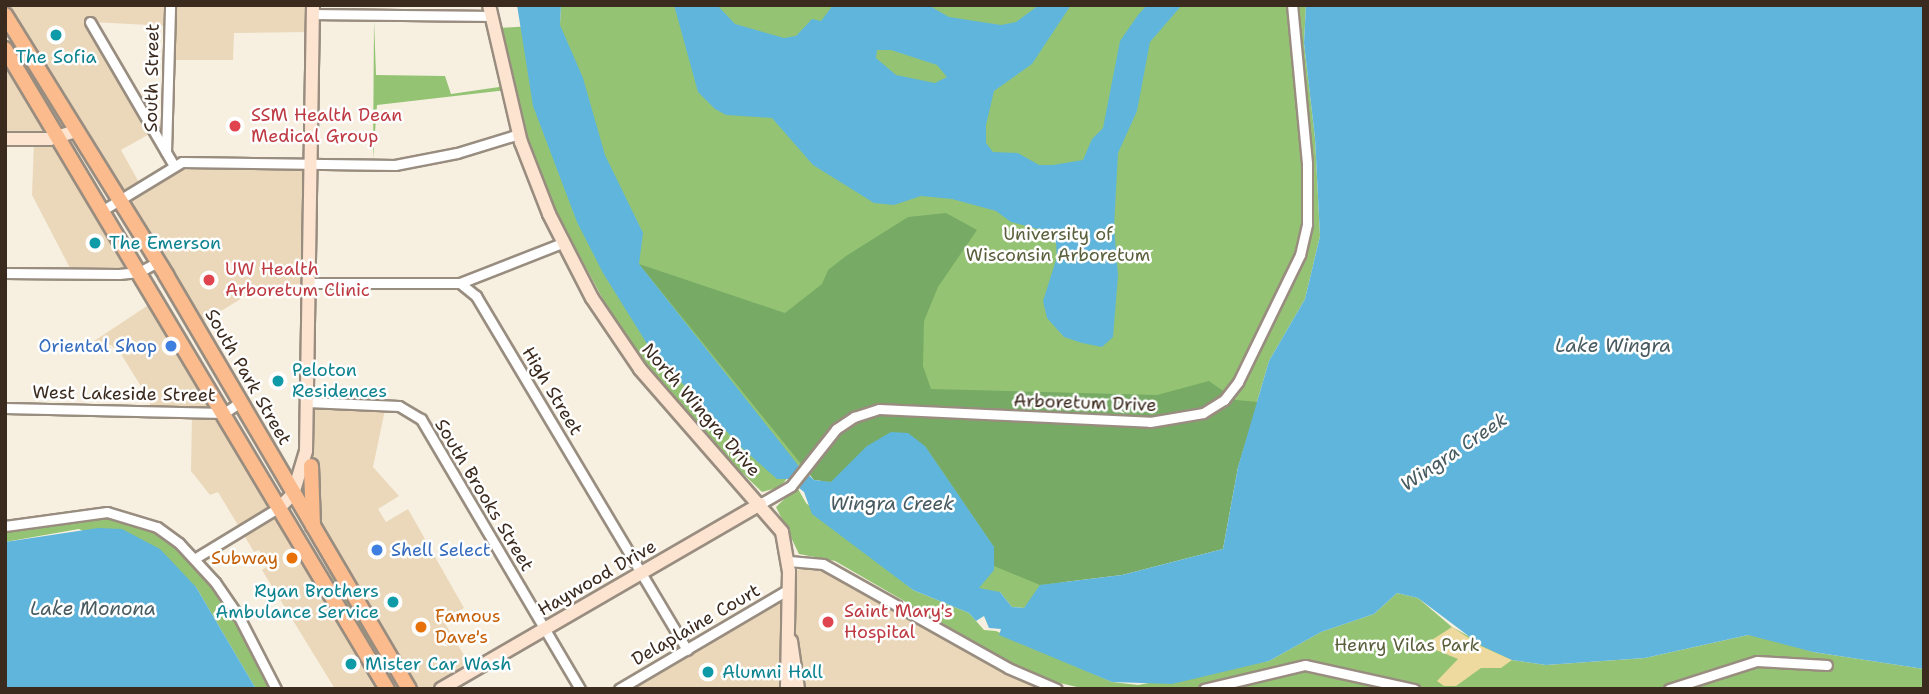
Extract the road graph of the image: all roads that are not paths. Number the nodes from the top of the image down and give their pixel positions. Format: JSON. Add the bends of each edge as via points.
{"nodes":[{"id":1,"x":170,"y":5,"type":"edge"},
{"id":2,"x":1292,"y":5,"type":"edge"},
{"id":3,"x":313,"y":9,"type":"edge"},
{"id":4,"x":490,"y":11,"type":"edge"},
{"id":5,"x":5,"y":15,"type":"edge"},
{"id":6,"x":90,"y":22,"type":"dead end"},
{"id":7,"x":5,"y":49,"type":"edge"},
{"id":8,"x":76,"y":131,"type":"junction"},
{"id":9,"x":519,"y":134,"type":"junction"},
{"id":10,"x":57,"y":137,"type":"junction"},
{"id":11,"x":5,"y":139,"type":"edge"},
{"id":12,"x":166,"y":152,"type":"junction"},
{"id":13,"x":311,"y":164,"type":"junction"},
{"id":14,"x":174,"y":166,"type":"junction"},
{"id":15,"x":119,"y":200,"type":"junction"},
{"id":16,"x":103,"y":210,"type":"junction"},
{"id":17,"x":562,"y":243,"type":"junction"},
{"id":18,"x":158,"y":262,"type":"junction"},
{"id":19,"x":5,"y":272,"type":"edge"},
{"id":20,"x":139,"y":272,"type":"junction"},
{"id":21,"x":460,"y":283,"type":"junction"},
{"id":22,"x":309,"y":284,"type":"junction"},
{"id":23,"x":307,"y":402,"type":"junction"},
{"id":24,"x":239,"y":403,"type":"junction"},
{"id":25,"x":5,"y":408,"type":"edge"},
{"id":26,"x":224,"y":412,"type":"junction"},
{"id":27,"x":306,"y":451,"type":"junction"},
{"id":28,"x":311,"y":466,"type":"junction"},
{"id":29,"x":293,"y":495,"type":"junction"},
{"id":30,"x":766,"y":502,"type":"junction"},
{"id":31,"x":281,"y":506,"type":"junction"},
{"id":32,"x":5,"y":526,"type":"edge"},
{"id":33,"x":314,"y":531,"type":"junction"},
{"id":34,"x":194,"y":559,"type":"junction"},
{"id":35,"x":789,"y":561,"type":"junction"},
{"id":36,"x":641,"y":572,"type":"junction"},
{"id":37,"x":789,"y":589,"type":"junction"},
{"id":38,"x":545,"y":629,"type":"junction"},
{"id":39,"x":789,"y":632,"type":"junction"},
{"id":40,"x":687,"y":650,"type":"junction"},
{"id":41,"x":1827,"y":665,"type":"dead end"},
{"id":42,"x":276,"y":689,"type":"edge"},
{"id":43,"x":387,"y":689,"type":"edge"},
{"id":44,"x":409,"y":689,"type":"edge"},
{"id":45,"x":441,"y":689,"type":"edge"},
{"id":46,"x":580,"y":689,"type":"edge"},
{"id":47,"x":619,"y":689,"type":"edge"},
{"id":48,"x":787,"y":689,"type":"edge"},
{"id":49,"x":797,"y":689,"type":"edge"},
{"id":50,"x":1057,"y":689,"type":"edge"},
{"id":51,"x":1204,"y":689,"type":"edge"},
{"id":52,"x":1414,"y":689,"type":"edge"},
{"id":53,"x":1669,"y":689,"type":"edge"}],
"edges":[{"from":1,"to":12,"type":"street","name":"South Street"},
{"from":2,"to":30,"type":"street","name":"Arboretum Drive","via":[[1307,163],[1307,224],[1290,276],[1238,382],[1224,400],[1203,413],[1150,422],[879,409],[854,416],[836,429],[791,486]]},
{"from":3,"to":4,"type":"street"},
{"from":3,"to":13,"type":"street"},
{"from":4,"to":9,"type":"street","name":"North Wingra Drive"},
{"from":5,"to":8,"type":"main road","name":"South Park Street"},
{"from":6,"to":12,"type":"street"},
{"from":7,"to":10,"type":"main road"},
{"from":8,"to":10,"type":"street"},
{"from":8,"to":15,"type":"main road","name":"South Park Street"},
{"from":9,"to":13,"type":"street","via":[[415,163]]},
{"from":9,"to":17,"type":"street","name":"North Wingra Drive"},
{"from":10,"to":11,"type":"street"},
{"from":10,"to":16,"type":"main road"},
{"from":12,"to":14,"type":"street"},
{"from":13,"to":14,"type":"street","via":[[182,162]]},
{"from":13,"to":22,"type":"street"},
{"from":14,"to":15,"type":"street"},
{"from":15,"to":16,"type":"street"},
{"from":15,"to":18,"type":"main road","name":"South Park Street"},
{"from":16,"to":20,"type":"main road"},
{"from":17,"to":21,"type":"street"},
{"from":17,"to":30,"type":"street","name":"North Wingra Drive","via":[[634,362]]},
{"from":18,"to":20,"type":"street"},
{"from":18,"to":24,"type":"main road","name":"South Park Street"},
{"from":19,"to":20,"type":"street"},
{"from":20,"to":26,"type":"main road"},
{"from":21,"to":22,"type":"street"},
{"from":21,"to":36,"type":"street","name":"High Street","via":[[485,309]]},
{"from":22,"to":23,"type":"street"},
{"from":23,"to":27,"type":"street"},
{"from":23,"to":38,"type":"street","name":"South Brooks Street","via":[[399,406],[421,419]]},
{"from":24,"to":26,"type":"street","name":"West Lakeside Street"},
{"from":24,"to":29,"type":"main road","name":"South Park Street"},
{"from":25,"to":26,"type":"street","name":"West Lakeside Street"},
{"from":26,"to":31,"type":"main road"},
{"from":27,"to":28,"type":"street"},
{"from":27,"to":29,"type":"street"},
{"from":28,"to":29,"type":"street","via":[[305,488]]},
{"from":28,"to":33,"type":"main road"},
{"from":29,"to":31,"type":"street"},
{"from":29,"to":33,"type":"main road","name":"South Park Street"},
{"from":30,"to":35,"type":"street","name":"North Wingra Drive","via":[[782,532]]},
{"from":30,"to":36,"type":"street","name":"Haywood Drive"},
{"from":31,"to":34,"type":"street"},
{"from":31,"to":43,"type":"main road"},
{"from":32,"to":34,"type":"street","via":[[98,513],[128,516],[157,527]]},
{"from":33,"to":44,"type":"main road","name":"South Park Street"},
{"from":34,"to":42,"type":"street","via":[[239,617]]},
{"from":35,"to":37,"type":"street"},
{"from":35,"to":50,"type":"street","via":[[823,564],[1008,668]]},
{"from":36,"to":38,"type":"street","name":"Haywood Drive"},
{"from":36,"to":40,"type":"street","name":"High Street"},
{"from":37,"to":39,"type":"street"},
{"from":37,"to":40,"type":"street","name":"Delaplaine Court"},
{"from":38,"to":45,"type":"street","name":"Haywood Drive"},
{"from":38,"to":46,"type":"street","name":"South Brooks Street"},
{"from":39,"to":48,"type":"street"},
{"from":39,"to":49,"type":"street"},
{"from":40,"to":47,"type":"street","name":"Delaplaine Court"},
{"from":41,"to":53,"type":"street","via":[[1756,661]]},
{"from":51,"to":52,"type":"street","via":[[1305,665]]}]}
